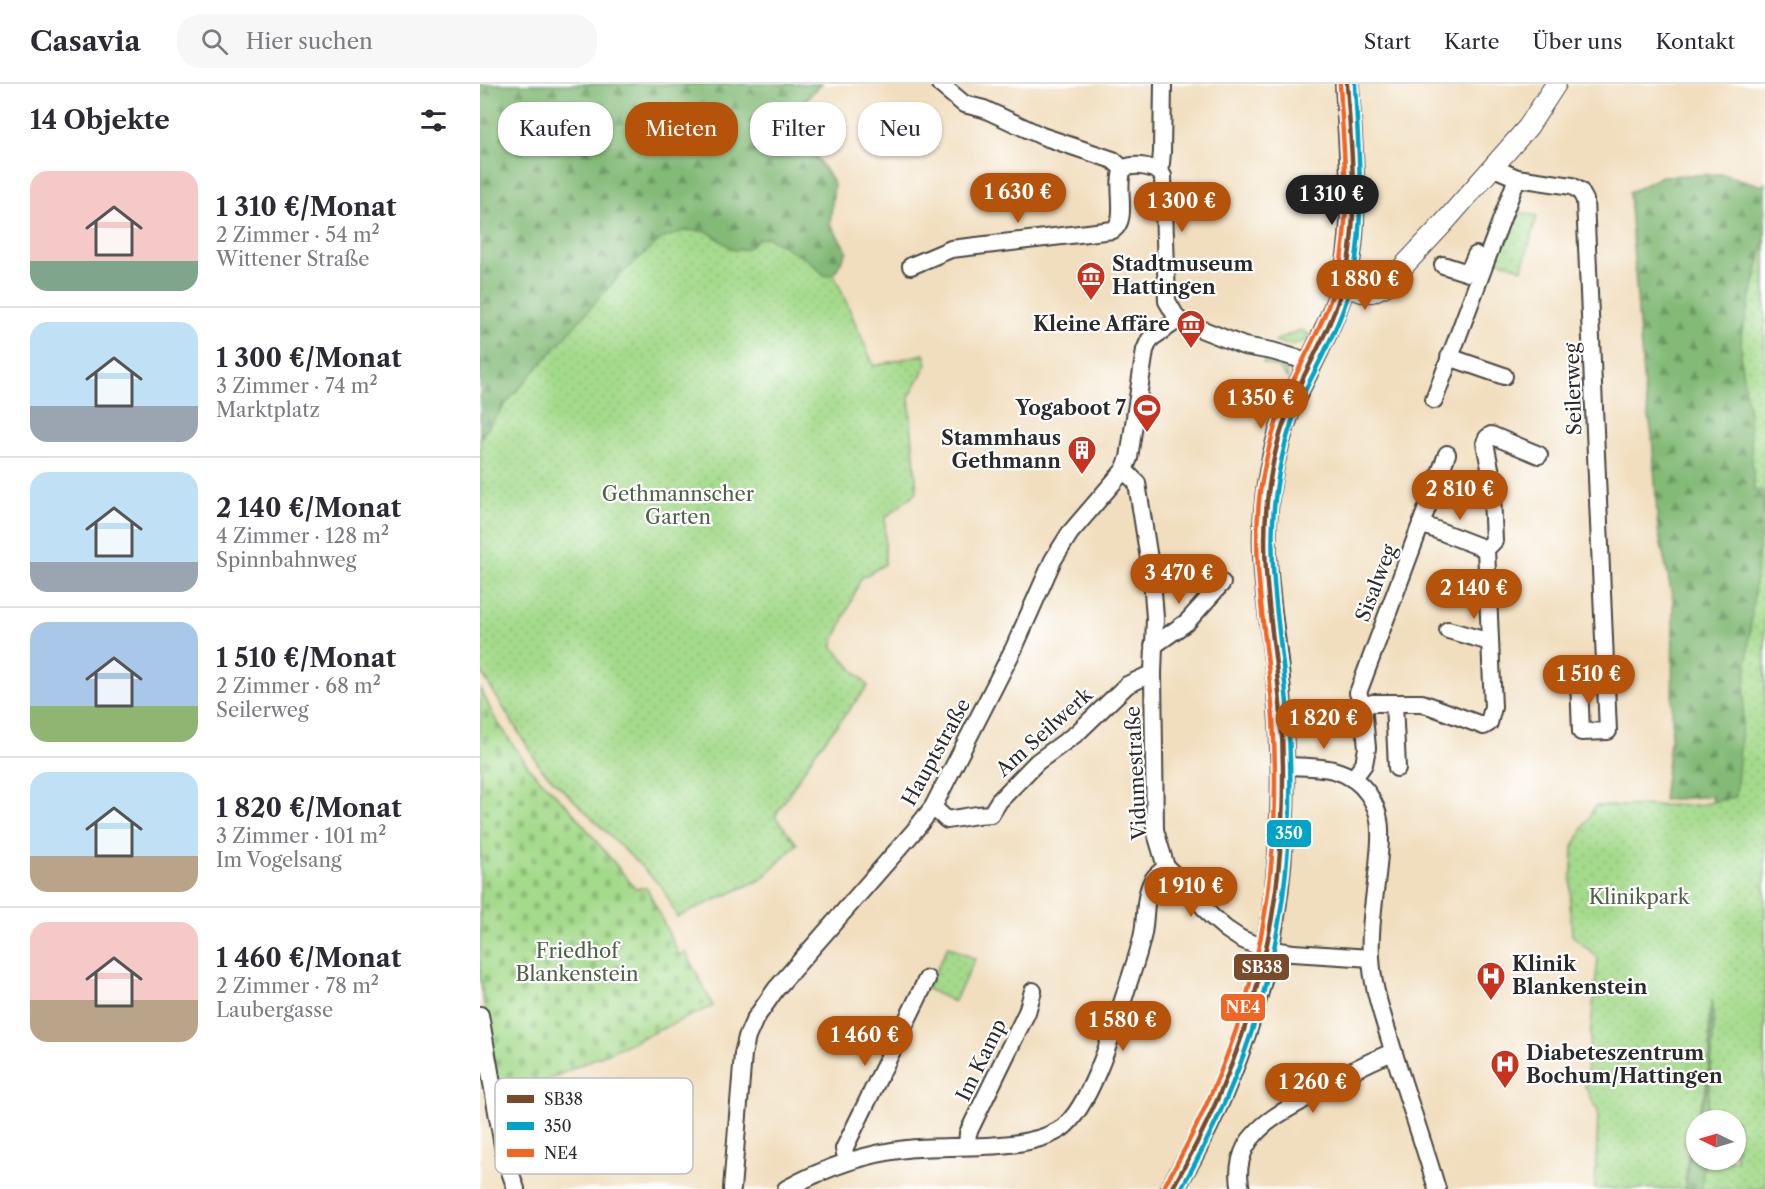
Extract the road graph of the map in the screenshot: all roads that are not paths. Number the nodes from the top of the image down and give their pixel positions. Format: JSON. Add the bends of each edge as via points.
{"nodes":[{"id":1,"x":940,"y":84,"type":"edge"},
{"id":2,"x":1163,"y":84,"type":"edge"},
{"id":3,"x":1347,"y":84,"type":"edge"},
{"id":4,"x":1556,"y":84,"type":"edge"},
{"id":5,"x":1492,"y":167,"type":"junction"},
{"id":6,"x":1123,"y":169,"type":"junction"},
{"id":7,"x":1158,"y":170,"type":"junction"},
{"id":8,"x":1517,"y":178,"type":"junction"},
{"id":9,"x":1443,"y":265,"type":"dead end"},
{"id":10,"x":911,"y":266,"type":"dead end"},
{"id":11,"x":1343,"y":286,"type":"junction"},
{"id":12,"x":1178,"y":321,"type":"junction"},
{"id":13,"x":1449,"y":357,"type":"junction"},
{"id":14,"x":1309,"y":365,"type":"junction"},
{"id":15,"x":1504,"y":376,"type":"dead end"},
{"id":16,"x":1434,"y":400,"type":"dead end"},
{"id":17,"x":1447,"y":454,"type":"dead end"},
{"id":18,"x":1539,"y":455,"type":"dead end"},
{"id":19,"x":1124,"y":470,"type":"junction"},
{"id":20,"x":1421,"y":524,"type":"junction"},
{"id":21,"x":1486,"y":549,"type":"junction"},
{"id":22,"x":1222,"y":583,"type":"dead end"},
{"id":23,"x":1465,"y":583,"type":"dead end"},
{"id":24,"x":1488,"y":591,"type":"junction"},
{"id":25,"x":1448,"y":630,"type":"dead end"},
{"id":26,"x":1490,"y":642,"type":"junction"},
{"id":27,"x":1154,"y":646,"type":"junction"},
{"id":28,"x":1153,"y":673,"type":"junction"},
{"id":29,"x":1606,"y":680,"type":"dead end"},
{"id":30,"x":1361,"y":699,"type":"junction"},
{"id":31,"x":1394,"y":703,"type":"junction"},
{"id":32,"x":1282,"y":766,"type":"junction"},
{"id":33,"x":1397,"y":768,"type":"dead end"},
{"id":34,"x":1353,"y":779,"type":"junction"},
{"id":35,"x":933,"y":807,"type":"junction"},
{"id":36,"x":1166,"y":867,"type":"junction"},
{"id":37,"x":1371,"y":958,"type":"junction"},
{"id":38,"x":927,"y":979,"type":"dead end"},
{"id":39,"x":1033,"y":991,"type":"dead end"},
{"id":40,"x":480,"y":1015,"type":"edge"},
{"id":41,"x":1392,"y":1052,"type":"junction"},
{"id":42,"x":495,"y":1097,"type":"edge"},
{"id":43,"x":967,"y":1146,"type":"junction"},
{"id":44,"x":847,"y":1161,"type":"junction"},
{"id":45,"x":733,"y":1163,"type":"junction"},
{"id":46,"x":511,"y":1174,"type":"edge"},
{"id":47,"x":516,"y":1189,"type":"edge"},
{"id":48,"x":732,"y":1189,"type":"edge"},
{"id":49,"x":747,"y":1189,"type":"edge"},
{"id":50,"x":786,"y":1189,"type":"edge"},
{"id":51,"x":1172,"y":1189,"type":"edge"},
{"id":52,"x":1241,"y":1189,"type":"edge"},
{"id":53,"x":1437,"y":1189,"type":"edge"}],
"edges":[{"from":1,"to":6,"type":"street","via":[[963,104],[1113,160]]},
{"from":2,"to":7,"type":"street"},
{"from":3,"to":11,"type":"main road","via":[[1352,234]]},
{"from":4,"to":5,"type":"street","via":[[1528,127]]},
{"from":5,"to":8,"type":"street","name":"Seilerweg"},
{"from":5,"to":11,"type":"street","via":[[1385,286],[1362,292]]},
{"from":6,"to":7,"type":"street","via":[[1128,166]]},
{"from":6,"to":10,"type":"street","via":[[1119,181],[1121,216],[1113,230],[951,249]]},
{"from":7,"to":12,"type":"street","via":[[1164,184],[1168,303]]},
{"from":8,"to":9,"type":"street","via":[[1494,206],[1468,273]]},
{"from":8,"to":13,"type":"street"},
{"from":8,"to":29,"type":"street","name":"Seilerweg","via":[[1572,186],[1585,200]]},
{"from":11,"to":14,"type":"main road"},
{"from":12,"to":14,"type":"street"},
{"from":12,"to":19,"type":"street","name":"Hauptstraße","via":[[1150,339],[1145,350]]},
{"from":13,"to":15,"type":"street"},
{"from":13,"to":16,"type":"street"},
{"from":14,"to":32,"type":"main road","via":[[1281,434],[1271,473],[1264,532],[1280,694]]},
{"from":17,"to":20,"type":"street","name":"Sisalweg"},
{"from":18,"to":21,"type":"street","via":[[1491,435],[1487,438],[1494,541]]},
{"from":19,"to":27,"type":"street","name":"Vidumestraße","via":[[1137,483],[1139,494],[1152,578]]},
{"from":19,"to":35,"type":"street","name":"Hauptstraße","via":[[1070,533],[1053,560],[1014,648]]},
{"from":20,"to":21,"type":"street"},
{"from":20,"to":30,"type":"street","name":"Sisalweg"},
{"from":21,"to":24,"type":"street"},
{"from":22,"to":27,"type":"street","via":[[1187,622]]},
{"from":23,"to":24,"type":"street"},
{"from":24,"to":26,"type":"street"},
{"from":25,"to":26,"type":"street"},
{"from":26,"to":31,"type":"street","via":[[1493,707],[1489,723],[1484,726],[1422,703]]},
{"from":27,"to":28,"type":"street","name":"Vidumestraße"},
{"from":28,"to":35,"type":"street","name":"Am Seilwerk","via":[[1127,685],[1077,733],[1037,762],[991,814],[946,820]]},
{"from":28,"to":36,"type":"street","name":"Vidumestraße","via":[[1155,830]]},
{"from":30,"to":31,"type":"street"},
{"from":30,"to":34,"type":"street","via":[[1366,756]]},
{"from":31,"to":33,"type":"street"},
{"from":32,"to":34,"type":"street","via":[[1331,768]]},
{"from":32,"to":51,"type":"main road","via":[[1273,917],[1257,988],[1221,1095]]},
{"from":34,"to":37,"type":"street","via":[[1368,794],[1379,820]]},
{"from":35,"to":45,"type":"street","name":"Hauptstraße","via":[[776,989],[755,1019],[743,1054]]},
{"from":36,"to":37,"type":"street","bridge":true,"via":[[1211,916],[1241,939],[1265,949]]},
{"from":36,"to":43,"type":"street","via":[[1153,879],[1136,961],[1097,1073],[1079,1109],[1063,1127],[1048,1136],[1026,1142]]},
{"from":37,"to":41,"type":"street","via":[[1379,1008]]},
{"from":38,"to":44,"type":"street","via":[[844,1149]]},
{"from":39,"to":43,"type":"street","name":"Im Kamp","via":[[1027,1012],[968,1133]]},
{"from":40,"to":42,"type":"street"},
{"from":41,"to":52,"type":"street","via":[[1319,1090],[1254,1134],[1241,1156]]},
{"from":41,"to":53,"type":"street"},
{"from":43,"to":44,"type":"street","via":[[908,1149]]},
{"from":44,"to":50,"type":"street"},
{"from":45,"to":48,"type":"street","name":"Hauptstraße"},
{"from":45,"to":49,"type":"street"},
{"from":46,"to":47,"type":"street"}]}
